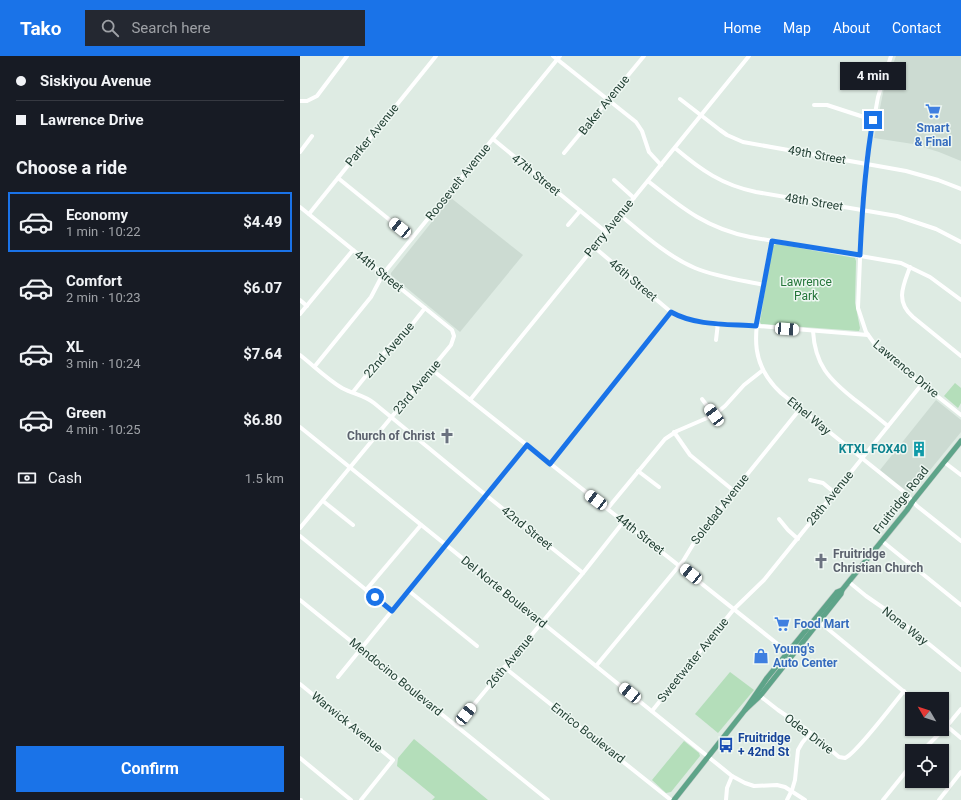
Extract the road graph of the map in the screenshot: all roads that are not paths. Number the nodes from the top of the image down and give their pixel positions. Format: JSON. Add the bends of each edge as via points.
{"nodes":[{"id":1,"x":347,"y":56,"type":"edge"},
{"id":2,"x":436,"y":56,"type":"edge"},
{"id":3,"x":644,"y":56,"type":"edge"},
{"id":4,"x":749,"y":56,"type":"edge"},
{"id":5,"x":891,"y":56,"type":"edge"},
{"id":6,"x":557,"y":57,"type":"edge"},
{"id":7,"x":680,"y":99,"type":"dead end"},
{"id":8,"x":608,"y":100,"type":"junction"},
{"id":9,"x":300,"y":102,"type":"edge"},
{"id":10,"x":814,"y":105,"type":"dead end"},
{"id":11,"x":701,"y":116,"type":"junction"},
{"id":12,"x":873,"y":120,"type":"junction"},
{"id":13,"x":312,"y":136,"type":"dead end"},
{"id":14,"x":493,"y":139,"type":"junction"},
{"id":15,"x":674,"y":148,"type":"junction"},
{"id":16,"x":300,"y":151,"type":"edge"},
{"id":17,"x":564,"y":153,"type":"dead end"},
{"id":18,"x":866,"y":163,"type":"junction"},
{"id":19,"x":661,"y":165,"type":"junction"},
{"id":20,"x":338,"y":178,"type":"junction"},
{"id":21,"x":614,"y":180,"type":"dead end"},
{"id":22,"x":648,"y":181,"type":"junction"},
{"id":23,"x":961,"y":189,"type":"edge"},
{"id":24,"x":634,"y":198,"type":"junction"},
{"id":25,"x":300,"y":208,"type":"edge"},
{"id":26,"x":862,"y":210,"type":"junction"},
{"id":27,"x":580,"y":211,"type":"junction"},
{"id":28,"x":309,"y":214,"type":"junction"},
{"id":29,"x":620,"y":215,"type":"junction"},
{"id":30,"x":568,"y":225,"type":"dead end"},
{"id":31,"x":606,"y":232,"type":"junction"},
{"id":32,"x":412,"y":238,"type":"junction"},
{"id":33,"x":772,"y":241,"type":"junction"},
{"id":34,"x":961,"y":242,"type":"edge"},
{"id":35,"x":594,"y":247,"type":"junction"},
{"id":36,"x":353,"y":250,"type":"junction"},
{"id":37,"x":860,"y":255,"type":"junction"},
{"id":38,"x":910,"y":267,"type":"junction"},
{"id":39,"x":383,"y":274,"type":"junction"},
{"id":40,"x":764,"y":285,"type":"junction"},
{"id":41,"x":300,"y":300,"type":"edge"},
{"id":42,"x":961,"y":300,"type":"edge"},
{"id":43,"x":307,"y":306,"type":"junction"},
{"id":44,"x":425,"y":308,"type":"junction"},
{"id":45,"x":671,"y":312,"type":"junction"},
{"id":46,"x":300,"y":314,"type":"edge"},
{"id":47,"x":718,"y":323,"type":"junction"},
{"id":48,"x":756,"y":326,"type":"junction"},
{"id":49,"x":813,"y":331,"type":"junction"},
{"id":50,"x":868,"y":335,"type":"junction"},
{"id":51,"x":454,"y":336,"type":"joint"},
{"id":52,"x":716,"y":340,"type":"dead end"},
{"id":53,"x":300,"y":355,"type":"edge"},
{"id":54,"x":961,"y":356,"type":"edge"},
{"id":55,"x":315,"y":366,"type":"junction"},
{"id":56,"x":431,"y":369,"type":"junction"},
{"id":57,"x":763,"y":370,"type":"junction"},
{"id":58,"x":922,"y":384,"type":"junction"},
{"id":59,"x":353,"y":392,"type":"junction"},
{"id":60,"x":702,"y":399,"type":"dead end"},
{"id":61,"x":470,"y":400,"type":"junction"},
{"id":62,"x":800,"y":409,"type":"junction"},
{"id":63,"x":714,"y":415,"type":"junction"},
{"id":64,"x":961,"y":415,"type":"edge"},
{"id":65,"x":391,"y":417,"type":"junction"},
{"id":66,"x":888,"y":426,"type":"junction"},
{"id":67,"x":300,"y":427,"type":"edge"},
{"id":68,"x":674,"y":432,"type":"junction"},
{"id":69,"x":961,"y":441,"type":"edge"},
{"id":70,"x":527,"y":445,"type":"junction"},
{"id":71,"x":862,"y":459,"type":"junction"},
{"id":72,"x":944,"y":462,"type":"junction"},
{"id":73,"x":550,"y":464,"type":"junction"},
{"id":74,"x":350,"y":467,"type":"junction"},
{"id":75,"x":638,"y":471,"type":"junction"},
{"id":76,"x":961,"y":475,"type":"edge"},
{"id":77,"x":810,"y":480,"type":"dead end"},
{"id":78,"x":659,"y":487,"type":"dead end"},
{"id":79,"x":734,"y":491,"type":"junction"},
{"id":80,"x":835,"y":492,"type":"junction"},
{"id":81,"x":487,"y":496,"type":"junction"},
{"id":82,"x":323,"y":501,"type":"junction"},
{"id":83,"x":913,"y":501,"type":"junction"},
{"id":84,"x":608,"y":508,"type":"junction"},
{"id":85,"x":779,"y":519,"type":"dead end"},
{"id":86,"x":624,"y":521,"type":"junction"},
{"id":87,"x":353,"y":525,"type":"dead end"},
{"id":88,"x":421,"y":525,"type":"junction"},
{"id":89,"x":300,"y":528,"type":"edge"},
{"id":90,"x":300,"y":536,"type":"edge"},
{"id":91,"x":798,"y":539,"type":"junction"},
{"id":92,"x":961,"y":541,"type":"edge"},
{"id":93,"x":882,"y":542,"type":"junction"},
{"id":94,"x":446,"y":545,"type":"junction"},
{"id":95,"x":679,"y":565,"type":"junction"},
{"id":96,"x":583,"y":573,"type":"junction"},
{"id":97,"x":849,"y":582,"type":"junction"},
{"id":98,"x":366,"y":590,"type":"junction"},
{"id":99,"x":408,"y":591,"type":"junction"},
{"id":100,"x":300,"y":600,"type":"edge"},
{"id":101,"x":961,"y":605,"type":"edge"},
{"id":102,"x":734,"y":609,"type":"junction"},
{"id":103,"x":392,"y":611,"type":"junction"},
{"id":104,"x":817,"y":620,"type":"junction"},
{"id":105,"x":542,"y":623,"type":"junction"},
{"id":106,"x":477,"y":646,"type":"dead end"},
{"id":107,"x":361,"y":648,"type":"junction"},
{"id":108,"x":790,"y":654,"type":"junction"},
{"id":109,"x":596,"y":666,"type":"junction"},
{"id":110,"x":504,"y":667,"type":"junction"},
{"id":111,"x":961,"y":670,"type":"edge"},
{"id":112,"x":338,"y":677,"type":"dead end"},
{"id":113,"x":300,"y":684,"type":"edge"},
{"id":114,"x":904,"y":691,"type":"joint"},
{"id":115,"x":760,"y":696,"type":"junction"},
{"id":116,"x":961,"y":709,"type":"edge"},
{"id":117,"x":745,"y":710,"type":"junction"},
{"id":118,"x":652,"y":711,"type":"junction"},
{"id":119,"x":949,"y":723,"type":"edge"},
{"id":120,"x":456,"y":726,"type":"junction"},
{"id":121,"x":949,"y":728,"type":"edge"},
{"id":122,"x":810,"y":733,"type":"junction"},
{"id":123,"x":936,"y":736,"type":"edge"},
{"id":124,"x":961,"y":738,"type":"edge"},
{"id":125,"x":929,"y":744,"type":"edge"},
{"id":126,"x":708,"y":756,"type":"junction"},
{"id":127,"x":300,"y":758,"type":"edge"},
{"id":128,"x":961,"y":772,"type":"edge"},
{"id":129,"x":905,"y":773,"type":"edge"},
{"id":130,"x":732,"y":776,"type":"junction"},
{"id":131,"x":792,"y":790,"type":"junction"},
{"id":132,"x":351,"y":800,"type":"edge"},
{"id":133,"x":360,"y":800,"type":"edge"},
{"id":134,"x":548,"y":800,"type":"edge"},
{"id":135,"x":673,"y":800,"type":"edge"},
{"id":136,"x":726,"y":800,"type":"edge"},
{"id":137,"x":787,"y":800,"type":"edge"},
{"id":138,"x":805,"y":800,"type":"edge"},
{"id":139,"x":883,"y":800,"type":"edge"},
{"id":140,"x":938,"y":800,"type":"edge"}],
"edges":[{"from":1,"to":9,"type":"street","via":[[316,97],[307,102]]},
{"from":2,"to":20,"type":"street","name":"Parker Avenue"},
{"from":3,"to":8,"type":"street","name":"Baker Avenue"},
{"from":4,"to":11,"type":"street","name":"Perry Avenue"},
{"from":5,"to":12,"type":"street","name":"Lawrence Drive"},
{"from":6,"to":8,"type":"street"},
{"from":6,"to":14,"type":"street","name":"Roosevelt Avenue"},
{"from":7,"to":11,"type":"street","name":"49th Street"},
{"from":8,"to":17,"type":"street","name":"Baker Avenue"},
{"from":8,"to":19,"type":"street","via":[[636,122],[649,152]]},
{"from":10,"to":12,"type":"street","via":[[827,105]]},
{"from":11,"to":15,"type":"street","name":"Perry Avenue"},
{"from":11,"to":18,"type":"street","name":"49th Street","via":[[727,135],[743,142]]},
{"from":12,"to":18,"type":"street","name":"Lawrence Drive"},
{"from":13,"to":16,"type":"street"},
{"from":14,"to":27,"type":"street","name":"47th Street"},
{"from":14,"to":32,"type":"street","name":"Roosevelt Avenue"},
{"from":15,"to":19,"type":"street","name":"Perry Avenue"},
{"from":15,"to":26,"type":"street","name":"48th Street","via":[[710,175],[735,187]]},
{"from":18,"to":23,"type":"street","name":"49th Street","via":[[922,175]]},
{"from":18,"to":26,"type":"street","name":"Lawrence Drive"},
{"from":19,"to":22,"type":"street","name":"Perry Avenue"},
{"from":20,"to":28,"type":"street","name":"Parker Avenue"},
{"from":20,"to":32,"type":"street"},
{"from":21,"to":24,"type":"street"},
{"from":22,"to":24,"type":"street","name":"Perry Avenue"},
{"from":22,"to":33,"type":"street","via":[[685,210],[706,222],[739,235]]},
{"from":24,"to":29,"type":"street","name":"Perry Avenue"},
{"from":25,"to":28,"type":"street","name":"44th Street"},
{"from":26,"to":34,"type":"street","name":"48th Street","via":[[924,224]]},
{"from":26,"to":37,"type":"street","name":"Lawrence Drive"},
{"from":27,"to":30,"type":"street"},
{"from":27,"to":31,"type":"street","name":"47th Street"},
{"from":28,"to":36,"type":"street","name":"44th Street"},
{"from":29,"to":31,"type":"street","name":"Perry Avenue"},
{"from":29,"to":40,"type":"street","via":[[683,262],[715,275]]},
{"from":31,"to":35,"type":"street","name":"Perry Avenue"},
{"from":32,"to":39,"type":"street","name":"Roosevelt Avenue"},
{"from":33,"to":37,"type":"street"},
{"from":33,"to":40,"type":"street","name":"Ethel Way"},
{"from":35,"to":45,"type":"street","name":"46th Street"},
{"from":35,"to":61,"type":"street","name":"Perry Avenue"},
{"from":36,"to":39,"type":"street","name":"44th Street"},
{"from":36,"to":43,"type":"street"},
{"from":37,"to":38,"type":"street","via":[[890,260]]},
{"from":37,"to":50,"type":"street","name":"Lawrence Drive","via":[[858,308]]},
{"from":38,"to":42,"type":"street","via":[[936,280]]},
{"from":38,"to":54,"type":"street","via":[[902,292],[907,310]]},
{"from":39,"to":44,"type":"street","name":"44th Street"},
{"from":39,"to":55,"type":"street","name":"Roosevelt Avenue","via":[[371,297]]},
{"from":40,"to":48,"type":"street","name":"Ethel Way"},
{"from":41,"to":43,"type":"street"},
{"from":43,"to":46,"type":"street"},
{"from":44,"to":51,"type":"street","name":"44th Street","via":[[452,330]]},
{"from":44,"to":59,"type":"street","name":"22nd Avenue","via":[[407,331],[392,343]]},
{"from":45,"to":47,"type":"street","name":"46th Street","via":[[692,321]]},
{"from":45,"to":73,"type":"street"},
{"from":47,"to":48,"type":"street","name":"46th Street"},
{"from":47,"to":52,"type":"street"},
{"from":48,"to":49,"type":"street","name":"46th Street"},
{"from":48,"to":57,"type":"street","name":"Ethel Way","via":[[757,352]]},
{"from":49,"to":50,"type":"street","name":"46th Street"},
{"from":49,"to":66,"type":"street","via":[[817,355],[828,376]]},
{"from":50,"to":58,"type":"street","name":"Lawrence Drive","via":[[880,350]]},
{"from":51,"to":56,"type":"street","name":"23rd Avenue","via":[[451,345]]},
{"from":53,"to":55,"type":"street","name":"42nd Street"},
{"from":55,"to":59,"type":"street","name":"42nd Street","via":[[338,385]]},
{"from":56,"to":61,"type":"street","name":"44th Street"},
{"from":56,"to":65,"type":"street","name":"23rd Avenue"},
{"from":57,"to":62,"type":"street","name":"Ethel Way","via":[[776,388]]},
{"from":57,"to":63,"type":"street"},
{"from":58,"to":64,"type":"street","name":"Lawrence Drive"},
{"from":58,"to":66,"type":"street","name":"28th Avenue"},
{"from":59,"to":65,"type":"street","name":"42nd Street","via":[[371,400]]},
{"from":60,"to":63,"type":"street"},
{"from":61,"to":70,"type":"street","name":"44th Street"},
{"from":62,"to":71,"type":"street","name":"Ethel Way"},
{"from":62,"to":79,"type":"street","name":"Soledad Avenue"},
{"from":63,"to":68,"type":"street"},
{"from":65,"to":74,"type":"street","name":"23rd Avenue"},
{"from":65,"to":81,"type":"street","name":"42nd Street"},
{"from":66,"to":71,"type":"street","name":"28th Avenue"},
{"from":67,"to":74,"type":"street","name":"Del Norte Boulevard"},
{"from":68,"to":75,"type":"street","via":[[661,442]]},
{"from":68,"to":79,"type":"street","via":[[690,455]]},
{"from":69,"to":72,"type":"main road","name":"Fruitridge Road"},
{"from":70,"to":73,"type":"street","name":"44th Street"},
{"from":70,"to":81,"type":"street"},
{"from":71,"to":80,"type":"street","name":"28th Avenue"},
{"from":71,"to":83,"type":"street","name":"Ethel Way"},
{"from":72,"to":76,"type":"street"},
{"from":72,"to":83,"type":"main road","name":"Fruitridge Road"},
{"from":73,"to":84,"type":"street","name":"44th Street"},
{"from":74,"to":82,"type":"street","name":"23rd Avenue"},
{"from":74,"to":88,"type":"street","name":"Del Norte Boulevard"},
{"from":75,"to":78,"type":"street"},
{"from":75,"to":84,"type":"street"},
{"from":77,"to":80,"type":"street","via":[[823,484]]},
{"from":79,"to":95,"type":"street","name":"Soledad Avenue","via":[[700,533]]},
{"from":80,"to":91,"type":"street","name":"28th Avenue"},
{"from":81,"to":94,"type":"street"},
{"from":81,"to":96,"type":"street","name":"42nd Street"},
{"from":82,"to":87,"type":"street"},
{"from":82,"to":89,"type":"street","name":"23rd Avenue"},
{"from":83,"to":92,"type":"street","name":"Ethel Way"},
{"from":83,"to":93,"type":"main road","name":"Fruitridge Road"},
{"from":84,"to":86,"type":"street","name":"44th Street"},
{"from":85,"to":91,"type":"street"},
{"from":86,"to":95,"type":"street","name":"44th Street"},
{"from":86,"to":96,"type":"street","name":"26th Avenue"},
{"from":88,"to":94,"type":"street","name":"Del Norte Boulevard"},
{"from":88,"to":98,"type":"street"},
{"from":90,"to":98,"type":"street"},
{"from":91,"to":102,"type":"street","name":"28th Avenue","via":[[764,580]]},
{"from":93,"to":97,"type":"main road","name":"Fruitridge Road"},
{"from":93,"to":101,"type":"street"},
{"from":94,"to":99,"type":"street"},
{"from":94,"to":105,"type":"street","name":"Del Norte Boulevard"},
{"from":95,"to":102,"type":"street","name":"44th Street"},
{"from":95,"to":109,"type":"street","name":"Soledad Avenue"},
{"from":96,"to":105,"type":"street","name":"26th Avenue"},
{"from":97,"to":104,"type":"main road","name":"Fruitridge Road","via":[[837,592]]},
{"from":97,"to":111,"type":"street","name":"Nona Way"},
{"from":98,"to":103,"type":"street"},
{"from":99,"to":103,"type":"street"},
{"from":99,"to":106,"type":"street"},
{"from":100,"to":107,"type":"street","name":"Mendocino Boulevard"},
{"from":102,"to":108,"type":"street","name":"44th Street"},
{"from":102,"to":118,"type":"street","name":"Sweetwater Avenue"},
{"from":103,"to":107,"type":"street"},
{"from":104,"to":108,"type":"main road","name":"Fruitridge Road"},
{"from":104,"to":114,"type":"street"},
{"from":105,"to":109,"type":"street","name":"Del Norte Boulevard"},
{"from":105,"to":110,"type":"street","name":"26th Avenue"},
{"from":107,"to":112,"type":"street"},
{"from":107,"to":120,"type":"street","name":"Mendocino Boulevard"},
{"from":108,"to":115,"type":"main road","name":"Fruitridge Road"},
{"from":108,"to":117,"type":"main road","name":"Fruitridge Road"},
{"from":109,"to":118,"type":"street","name":"Del Norte Boulevard"},
{"from":110,"to":120,"type":"street","name":"26th Avenue"},
{"from":110,"to":135,"type":"street","name":"Enrico Boulevard"},
{"from":113,"to":133,"type":"street","name":"Warwick Avenue","via":[[393,760]]},
{"from":114,"to":122,"type":"street","name":"Odea Drive","via":[[847,758],[839,757]]},
{"from":115,"to":117,"type":"main road","name":"Fruitridge Road"},
{"from":115,"to":122,"type":"street","name":"Odea Drive"},
{"from":116,"to":119,"type":"street"},
{"from":117,"to":126,"type":"main road","name":"Fruitridge Road"},
{"from":118,"to":126,"type":"street","name":"Del Norte Boulevard"},
{"from":120,"to":134,"type":"street","name":"Mendocino Boulevard"},
{"from":121,"to":124,"type":"street"},
{"from":122,"to":131,"type":"street","via":[[798,750]]},
{"from":123,"to":125,"type":"street"},
{"from":126,"to":130,"type":"street"},
{"from":126,"to":135,"type":"main road","name":"Fruitridge Road"},
{"from":127,"to":132,"type":"street"},
{"from":128,"to":140,"type":"street"},
{"from":129,"to":139,"type":"street"},
{"from":130,"to":131,"type":"street","via":[[754,786],[777,785]]},
{"from":130,"to":136,"type":"street"},
{"from":131,"to":137,"type":"street"},
{"from":131,"to":138,"type":"street"}]}
